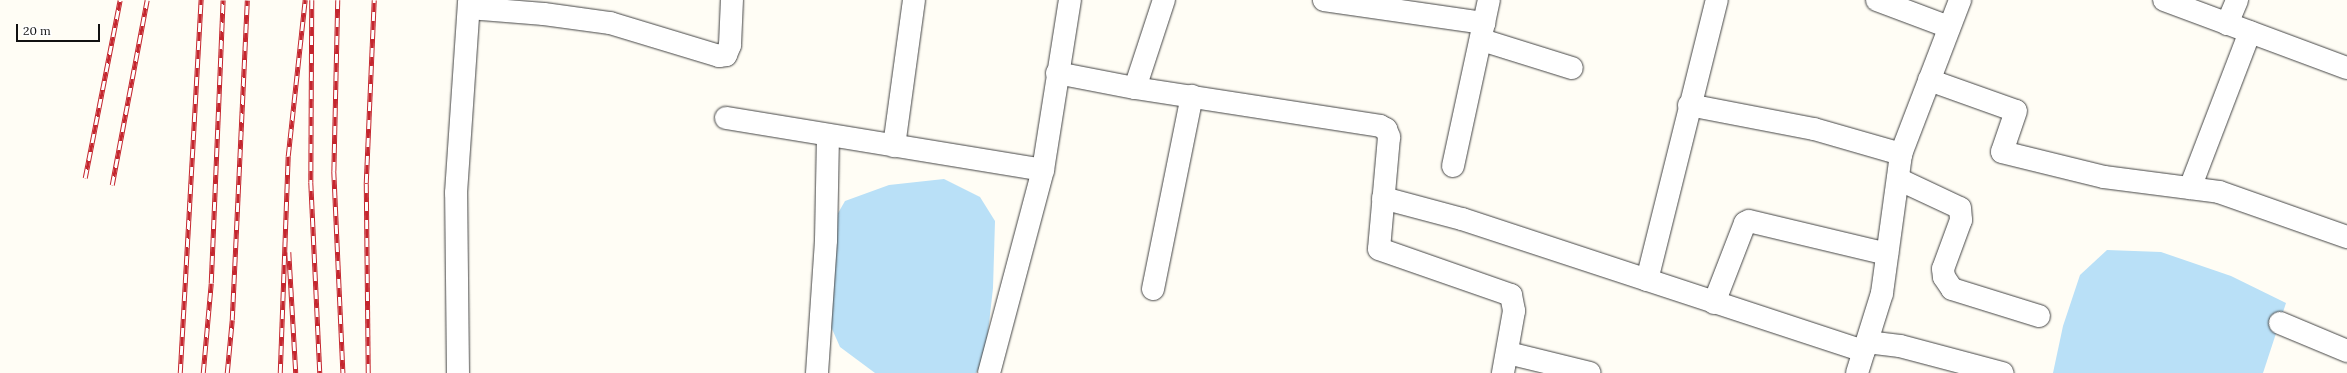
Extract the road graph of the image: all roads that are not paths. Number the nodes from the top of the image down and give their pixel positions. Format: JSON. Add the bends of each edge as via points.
{"nodes":[{"id":1,"x":732,"y":0,"type":"edge"},
{"id":2,"x":914,"y":0,"type":"edge"},
{"id":3,"x":1070,"y":0,"type":"edge"},
{"id":4,"x":1164,"y":0,"type":"edge"},
{"id":5,"x":1324,"y":0,"type":"edge"},
{"id":6,"x":1488,"y":0,"type":"edge"},
{"id":7,"x":1717,"y":0,"type":"edge"},
{"id":8,"x":1877,"y":0,"type":"edge"},
{"id":9,"x":1960,"y":0,"type":"edge"},
{"id":10,"x":2164,"y":0,"type":"edge"},
{"id":11,"x":2237,"y":0,"type":"edge"},
{"id":12,"x":469,"y":4,"type":"edge"},
{"id":13,"x":2227,"y":24,"type":"junction"},
{"id":14,"x":1949,"y":27,"type":"junction"},
{"id":15,"x":1483,"y":32,"type":"junction"},
{"id":16,"x":2250,"y":32,"type":"junction"},
{"id":17,"x":1572,"y":68,"type":"dead end"},
{"id":18,"x":2347,"y":68,"type":"edge"},
{"id":19,"x":1057,"y":73,"type":"junction"},
{"id":20,"x":1929,"y":80,"type":"junction"},
{"id":21,"x":1135,"y":88,"type":"junction"},
{"id":22,"x":1192,"y":96,"type":"junction"},
{"id":23,"x":1689,"y":105,"type":"junction"},
{"id":24,"x":726,"y":118,"type":"dead end"},
{"id":25,"x":828,"y":135,"type":"junction"},
{"id":26,"x":894,"y":146,"type":"junction"},
{"id":27,"x":1901,"y":154,"type":"junction"},
{"id":28,"x":1453,"y":166,"type":"dead end"},
{"id":29,"x":1043,"y":170,"type":"junction"},
{"id":30,"x":1898,"y":179,"type":"junction"},
{"id":31,"x":2190,"y":188,"type":"junction"},
{"id":32,"x":1383,"y":198,"type":"junction"},
{"id":33,"x":2347,"y":236,"type":"edge"},
{"id":34,"x":1887,"y":254,"type":"junction"},
{"id":35,"x":1647,"y":280,"type":"junction"},
{"id":36,"x":1153,"y":289,"type":"dead end"},
{"id":37,"x":1714,"y":303,"type":"junction"},
{"id":38,"x":2039,"y":316,"type":"dead end"},
{"id":39,"x":2280,"y":324,"type":"dead end"},
{"id":40,"x":1866,"y":346,"type":"junction"},
{"id":41,"x":2347,"y":351,"type":"edge"},
{"id":42,"x":1506,"y":363,"type":"edge"},
{"id":43,"x":819,"y":372,"type":"edge"},
{"id":44,"x":458,"y":373,"type":"edge"},
{"id":45,"x":989,"y":373,"type":"edge"},
{"id":46,"x":1590,"y":373,"type":"edge"},
{"id":47,"x":1857,"y":373,"type":"edge"},
{"id":48,"x":2002,"y":373,"type":"edge"}],
"edges":[{"from":1,"to":12,"type":"street","via":[[730,45],[726,55],[719,56],[610,23]]},
{"from":2,"to":26,"type":"street"},
{"from":3,"to":19,"type":"street"},
{"from":4,"to":21,"type":"street"},
{"from":5,"to":15,"type":"street"},
{"from":6,"to":15,"type":"street"},
{"from":7,"to":23,"type":"street"},
{"from":8,"to":14,"type":"street"},
{"from":9,"to":14,"type":"street"},
{"from":10,"to":13,"type":"street"},
{"from":11,"to":13,"type":"street"},
{"from":12,"to":44,"type":"street","via":[[456,193]]},
{"from":13,"to":16,"type":"street"},
{"from":14,"to":20,"type":"street"},
{"from":15,"to":17,"type":"street"},
{"from":15,"to":28,"type":"street"},
{"from":16,"to":18,"type":"street"},
{"from":16,"to":31,"type":"street"},
{"from":19,"to":21,"type":"street"},
{"from":19,"to":29,"type":"street"},
{"from":20,"to":27,"type":"street"},
{"from":20,"to":31,"type":"street","via":[[2016,111],[2002,152],[2104,177]]},
{"from":21,"to":22,"type":"street"},
{"from":22,"to":32,"type":"street","via":[[1386,129],[1389,137]]},
{"from":22,"to":36,"type":"street"},
{"from":23,"to":27,"type":"street","via":[[1814,129]]},
{"from":23,"to":35,"type":"street"},
{"from":24,"to":25,"type":"street"},
{"from":25,"to":26,"type":"street"},
{"from":25,"to":43,"type":"street"},
{"from":26,"to":29,"type":"street"},
{"from":27,"to":30,"type":"street"},
{"from":29,"to":45,"type":"street"},
{"from":30,"to":34,"type":"street"},
{"from":30,"to":38,"type":"street","via":[[1960,208],[1961,220],[1943,269],[1944,277],[1952,289]]},
{"from":31,"to":33,"type":"street","via":[[2220,192]]},
{"from":32,"to":35,"type":"street","via":[[1462,219]]},
{"from":32,"to":42,"type":"street","via":[[1378,249],[1511,295],[1514,311]]},
{"from":34,"to":37,"type":"street","via":[[1749,221],[1745,223]]},
{"from":34,"to":40,"type":"street","via":[[1882,293]]},
{"from":35,"to":37,"type":"street"},
{"from":37,"to":40,"type":"street"},
{"from":39,"to":41,"type":"street"},
{"from":40,"to":47,"type":"street"},
{"from":40,"to":48,"type":"street","via":[[1900,346]]},
{"from":42,"to":46,"type":"street"}]}
